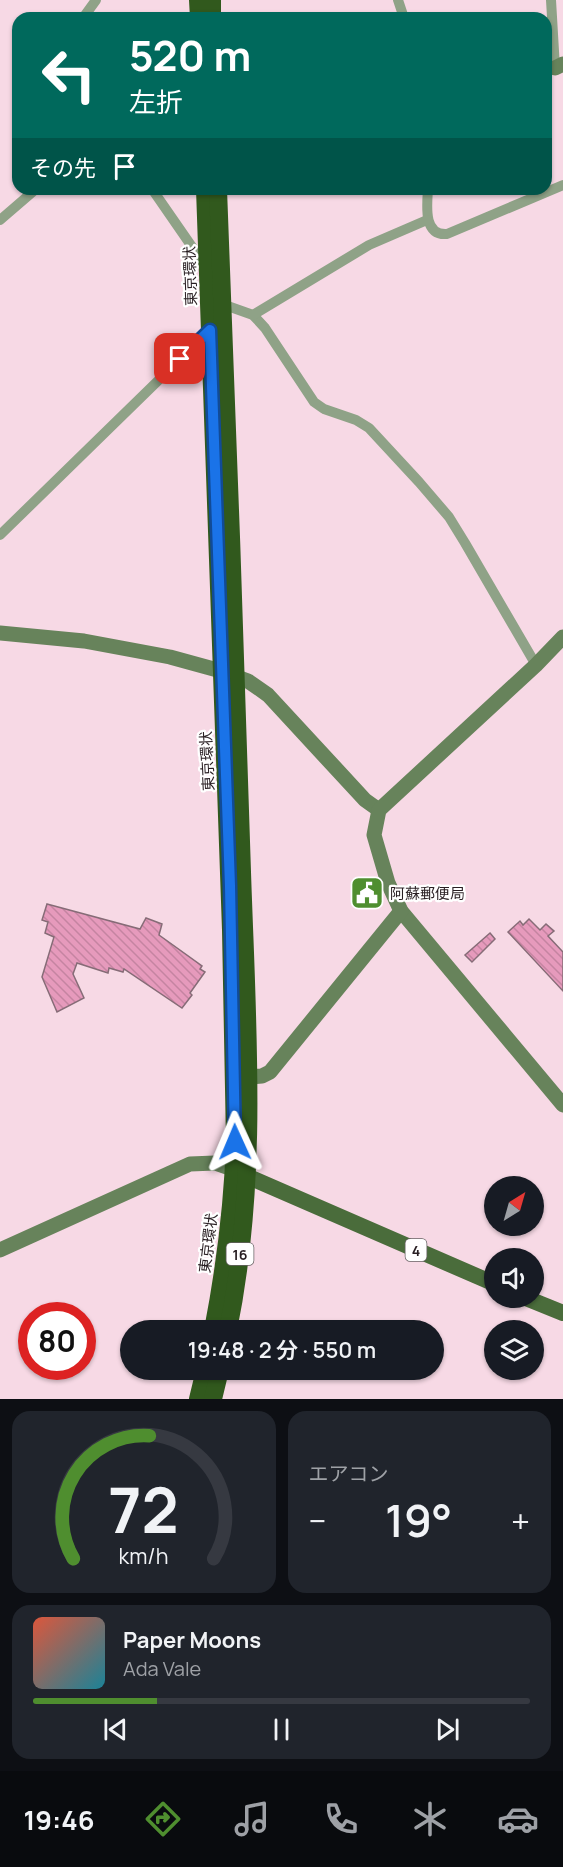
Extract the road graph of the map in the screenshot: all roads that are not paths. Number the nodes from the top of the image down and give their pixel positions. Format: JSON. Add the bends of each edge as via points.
{"nodes":[{"id":1,"x":398,"y":0,"type":"edge"},
{"id":2,"x":403,"y":0,"type":"edge"},
{"id":3,"x":552,"y":52,"type":"edge"},
{"id":4,"x":555,"y":68,"type":"edge"},
{"id":5,"x":29,"y":195,"type":"edge"},
{"id":6,"x":156,"y":195,"type":"edge"},
{"id":7,"x":205,"y":195,"type":"edge"},
{"id":8,"x":218,"y":195,"type":"edge"},
{"id":9,"x":428,"y":195,"type":"edge"},
{"id":10,"x":539,"y":195,"type":"edge"},
{"id":11,"x":0,"y":220,"type":"edge"},
{"id":12,"x":427,"y":220,"type":"junction"},
{"id":13,"x":207,"y":268,"type":"junction"},
{"id":14,"x":222,"y":304,"type":"junction"},
{"id":15,"x":253,"y":315,"type":"junction"},
{"id":16,"x":210,"y":330,"type":"junction"},
{"id":17,"x":0,"y":536,"type":"edge"},
{"id":18,"x":0,"y":633,"type":"edge"},
{"id":19,"x":563,"y":637,"type":"edge"},
{"id":20,"x":536,"y":665,"type":"junction"},
{"id":21,"x":229,"y":674,"type":"junction"},
{"id":22,"x":379,"y":810,"type":"junction"},
{"id":23,"x":401,"y":911,"type":"junction"},
{"id":24,"x":249,"y":1077,"type":"junction"},
{"id":25,"x":563,"y":1105,"type":"edge"},
{"id":26,"x":241,"y":1173,"type":"junction"},
{"id":27,"x":0,"y":1250,"type":"edge"},
{"id":28,"x":484,"y":1279,"type":"edge"},
{"id":29,"x":544,"y":1305,"type":"edge"},
{"id":30,"x":563,"y":1313,"type":"edge"},
{"id":31,"x":215,"y":1320,"type":"edge"},
{"id":32,"x":230,"y":1320,"type":"edge"},
{"id":33,"x":203,"y":1380,"type":"edge"},
{"id":34,"x":218,"y":1380,"type":"edge"},
{"id":35,"x":198,"y":1399,"type":"edge"},
{"id":36,"x":213,"y":1399,"type":"edge"}],
"edges":[{"from":1,"to":2,"type":"street"},
{"from":3,"to":4,"type":"street"},
{"from":5,"to":11,"type":"street"},
{"from":6,"to":13,"type":"street"},
{"from":7,"to":13,"type":"highway","name":"東京環状","number":"16"},
{"from":8,"to":14,"type":"highway","name":"東京環状","number":"16"},
{"from":9,"to":12,"type":"street"},
{"from":10,"to":12,"type":"street","via":[[447,234],[436,232]]},
{"from":12,"to":15,"type":"street","via":[[369,245]]},
{"from":13,"to":16,"type":"highway","name":"東京環状","number":"16"},
{"from":14,"to":15,"type":"street"},
{"from":14,"to":21,"type":"highway","name":"東京環状","number":"16"},
{"from":15,"to":20,"type":"street","via":[[314,402],[369,428],[449,517]]},
{"from":16,"to":17,"type":"street"},
{"from":16,"to":21,"type":"highway","name":"東京環状","number":"16"},
{"from":18,"to":21,"type":"street","via":[[84,641],[170,657]]},
{"from":19,"to":20,"type":"street"},
{"from":20,"to":22,"type":"street"},
{"from":21,"to":22,"type":"street","via":[[268,695],[365,800]]},
{"from":21,"to":24,"type":"highway","name":"東京環状","number":"16"},
{"from":21,"to":26,"type":"highway","name":"東京環状","number":"16","via":[[231,930]]},
{"from":22,"to":23,"type":"street","via":[[374,834],[388,883]]},
{"from":23,"to":24,"type":"street","via":[[270,1072]]},
{"from":23,"to":25,"type":"street"},
{"from":24,"to":26,"type":"highway","name":"東京環状","number":"16"},
{"from":26,"to":27,"type":"street","via":[[215,1163],[190,1164]]},
{"from":26,"to":28,"type":"main road","number":"4"},
{"from":26,"to":31,"type":"highway","name":"東京環状","number":"16"},
{"from":26,"to":32,"type":"highway","name":"東京環状","number":"16","via":[[239,1264]]},
{"from":29,"to":30,"type":"main road"},
{"from":33,"to":35,"type":"highway"},
{"from":34,"to":36,"type":"highway"}]}
